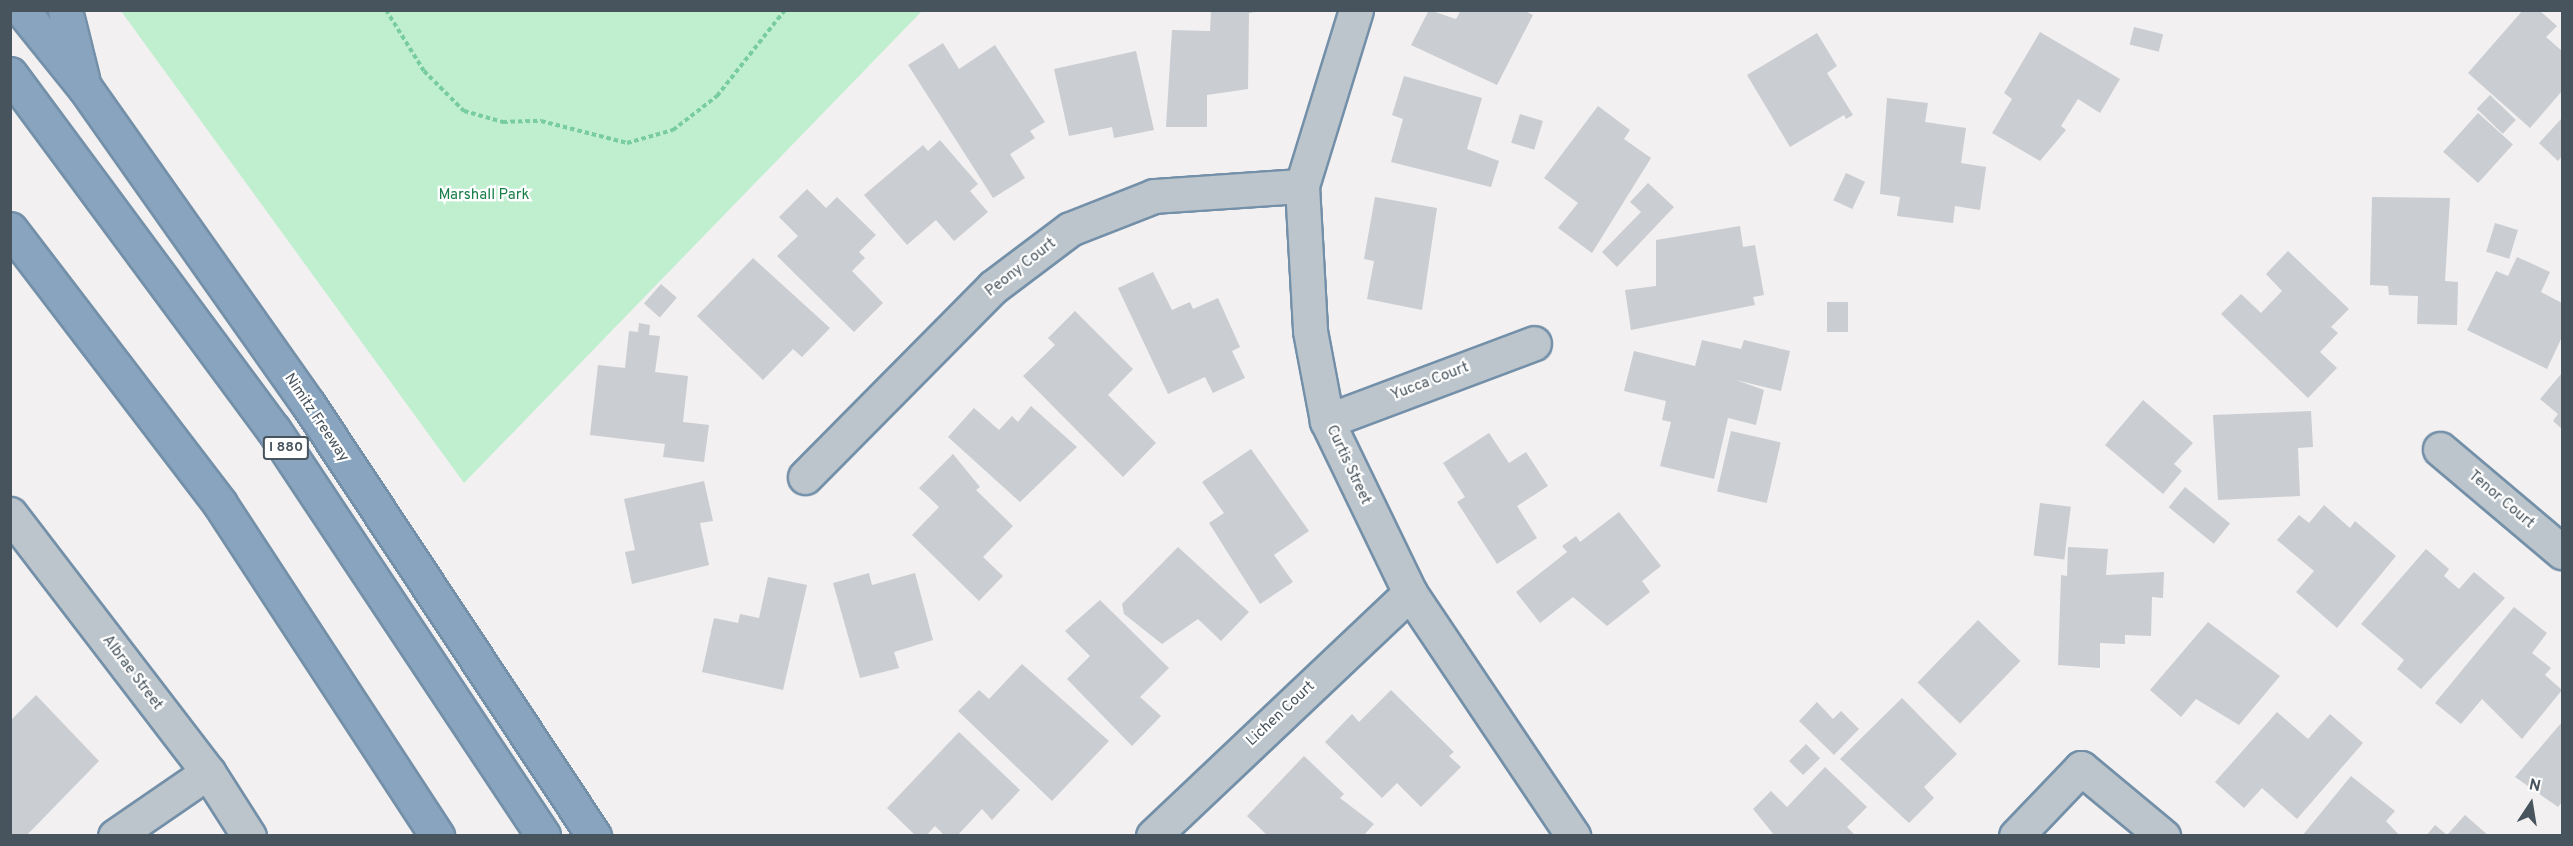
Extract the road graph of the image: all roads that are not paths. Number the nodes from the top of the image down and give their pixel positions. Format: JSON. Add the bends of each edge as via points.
{"nodes":[{"id":1,"x":22,"y":10,"type":"edge"},
{"id":2,"x":65,"y":10,"type":"edge"},
{"id":3,"x":1356,"y":10,"type":"edge"},
{"id":4,"x":10,"y":74,"type":"edge"},
{"id":5,"x":85,"y":88,"type":"junction"},
{"id":6,"x":1302,"y":186,"type":"junction"},
{"id":7,"x":10,"y":229,"type":"edge"},
{"id":8,"x":1534,"y":343,"type":"dead end"},
{"id":9,"x":1327,"y":421,"type":"junction"},
{"id":10,"x":2439,"y":449,"type":"dead end"},
{"id":11,"x":805,"y":477,"type":"dead end"},
{"id":12,"x":10,"y":514,"type":"edge"},
{"id":13,"x":2562,"y":552,"type":"edge"},
{"id":14,"x":1410,"y":593,"type":"junction"},
{"id":15,"x":208,"y":772,"type":"junction"},
{"id":16,"x":115,"y":836,"type":"edge"},
{"id":17,"x":249,"y":836,"type":"edge"},
{"id":18,"x":436,"y":836,"type":"edge"},
{"id":19,"x":543,"y":836,"type":"edge"},
{"id":20,"x":594,"y":836,"type":"edge"},
{"id":21,"x":1153,"y":836,"type":"edge"},
{"id":22,"x":1573,"y":836,"type":"edge"},
{"id":23,"x":2016,"y":836,"type":"edge"},
{"id":24,"x":2163,"y":836,"type":"edge"}],
"edges":[{"from":1,"to":5,"type":"highway","name":"Nimitz Freeway","number":"I 880"},
{"from":2,"to":5,"type":"highway"},
{"from":3,"to":6,"type":"street","name":"Curtis Street"},
{"from":4,"to":19,"type":"highway","number":"I 880","via":[[273,429]]},
{"from":5,"to":20,"type":"highway","name":"Nimitz Freeway","number":"I 880","via":[[308,404]]},
{"from":6,"to":9,"type":"street","name":"Curtis Street","via":[[1310,331]]},
{"from":6,"to":11,"type":"street","name":"Peony Court","via":[[1154,196],[1070,229],[993,287]]},
{"from":7,"to":18,"type":"highway","via":[[220,504]]},
{"from":8,"to":9,"type":"street","name":"Yucca Court"},
{"from":9,"to":14,"type":"street","name":"Curtis Street"},
{"from":10,"to":13,"type":"street","name":"Tenor Court"},
{"from":12,"to":15,"type":"street","name":"Albrae Street"},
{"from":14,"to":21,"type":"street","name":"Lichen Court"},
{"from":14,"to":22,"type":"street","name":"Curtis Street"},
{"from":15,"to":16,"type":"street"},
{"from":15,"to":17,"type":"street","name":"Albrae Street"},
{"from":23,"to":24,"type":"street","via":[[2081,768]]}]}
